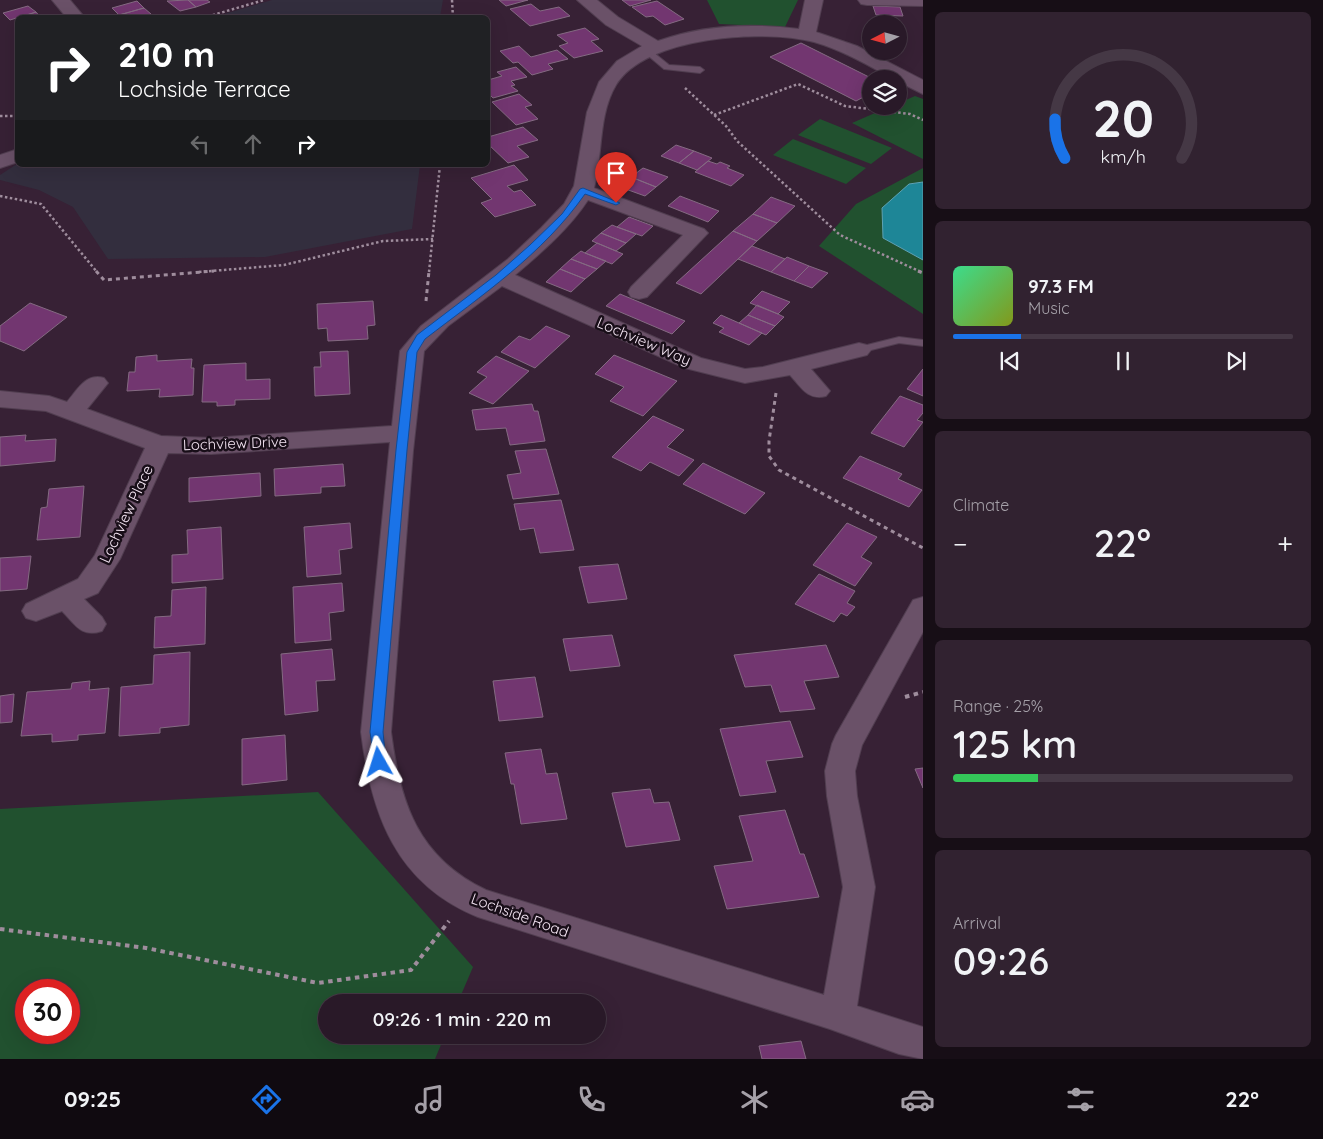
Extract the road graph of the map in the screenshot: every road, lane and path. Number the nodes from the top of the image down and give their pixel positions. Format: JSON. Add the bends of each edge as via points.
{"nodes":[{"id":1,"x":61,"y":0,"type":"edge"},
{"id":2,"x":264,"y":0,"type":"edge"},
{"id":3,"x":452,"y":0,"type":"edge"},
{"id":4,"x":586,"y":0,"type":"edge"},
{"id":5,"x":814,"y":0,"type":"edge"},
{"id":6,"x":867,"y":0,"type":"edge"},
{"id":7,"x":923,"y":1,"type":"edge"},
{"id":8,"x":74,"y":15,"type":"edge"},
{"id":9,"x":213,"y":15,"type":"edge"},
{"id":10,"x":453,"y":15,"type":"edge"},
{"id":11,"x":806,"y":36,"type":"junction"},
{"id":12,"x":652,"y":49,"type":"junction"},
{"id":13,"x":700,"y":70,"type":"dead end"},
{"id":14,"x":923,"y":88,"type":"edge"},
{"id":15,"x":0,"y":116,"type":"edge"},
{"id":16,"x":15,"y":116,"type":"edge"},
{"id":17,"x":923,"y":120,"type":"edge"},
{"id":18,"x":15,"y":155,"type":"edge"},
{"id":19,"x":0,"y":162,"type":"edge"},
{"id":20,"x":440,"y":167,"type":"edge"},
{"id":21,"x":583,"y":191,"type":"junction"},
{"id":22,"x":0,"y":196,"type":"edge"},
{"id":23,"x":433,"y":239,"type":"junction"},
{"id":24,"x":923,"y":273,"type":"edge"},
{"id":25,"x":500,"y":277,"type":"junction"},
{"id":26,"x":639,"y":292,"type":"dead end"},
{"id":27,"x":421,"y":337,"type":"junction"},
{"id":28,"x":923,"y":342,"type":"edge"},
{"id":29,"x":859,"y":350,"type":"joint"},
{"id":30,"x":795,"y":366,"type":"junction"},
{"id":31,"x":770,"y":372,"type":"junction"},
{"id":32,"x":96,"y":383,"type":"dead end"},
{"id":33,"x":818,"y":392,"type":"dead end"},
{"id":34,"x":0,"y":399,"type":"edge"},
{"id":35,"x":72,"y":412,"type":"junction"},
{"id":36,"x":403,"y":433,"type":"junction"},
{"id":37,"x":159,"y":444,"type":"junction"},
{"id":38,"x":923,"y":548,"type":"edge"},
{"id":39,"x":66,"y":598,"type":"junction"},
{"id":40,"x":923,"y":607,"type":"edge"},
{"id":41,"x":36,"y":612,"type":"dead end"},
{"id":42,"x":92,"y":624,"type":"dead end"},
{"id":43,"x":914,"y":645,"type":"edge"},
{"id":44,"x":468,"y":896,"type":"junction"},
{"id":45,"x":0,"y":929,"type":"edge"},
{"id":46,"x":838,"y":1016,"type":"junction"},
{"id":47,"x":923,"y":1044,"type":"edge"}],
"edges":[{"from":1,"to":8,"type":"street"},
{"from":2,"to":9,"type":"path"},
{"from":3,"to":10,"type":"path"},
{"from":4,"to":12,"type":"street"},
{"from":5,"to":11,"type":"street"},
{"from":6,"to":7,"type":"street"},
{"from":11,"to":12,"type":"street","name":"Lochside Road","via":[[730,32],[679,40]]},
{"from":11,"to":14,"type":"street","name":"Lochside Road","via":[[859,55]]},
{"from":12,"to":13,"type":"lane","via":[[667,67]]},
{"from":12,"to":21,"type":"street","name":"Lochside Road","via":[[621,68],[609,81],[600,100]]},
{"from":15,"to":16,"type":"path"},
{"from":17,"to":24,"type":"path","via":[[910,114],[846,106],[798,84],[714,115],[737,141],[840,235]]},
{"from":18,"to":19,"type":"street"},
{"from":20,"to":23,"type":"path"},
{"from":21,"to":25,"type":"street","name":"Lochside Road","via":[[565,216]]},
{"from":21,"to":26,"type":"street","via":[[697,233]]},
{"from":22,"to":23,"type":"path","via":[[41,204],[104,280],[284,265],[383,241]]},
{"from":23,"to":27,"type":"path"},
{"from":25,"to":27,"type":"street","name":"Lochside Road"},
{"from":25,"to":31,"type":"street","name":"Lochview Way","via":[[693,363],[745,376]]},
{"from":27,"to":36,"type":"street","name":"Lochside Road","via":[[412,352]]},
{"from":28,"to":29,"type":"lane","via":[[899,340]]},
{"from":29,"to":30,"type":"street","name":"Lochview Way"},
{"from":30,"to":31,"type":"street","name":"Lochview Way"},
{"from":30,"to":33,"type":"street"},
{"from":31,"to":38,"type":"path","via":[[778,384],[768,441],[769,456],[779,470]]},
{"from":32,"to":35,"type":"street"},
{"from":34,"to":35,"type":"street","name":"Lochview Drive","via":[[49,404]]},
{"from":35,"to":37,"type":"street","name":"Lochview Drive"},
{"from":36,"to":37,"type":"street","name":"Lochview Drive","via":[[211,446]]},
{"from":36,"to":44,"type":"street","name":"Lochside Road","via":[[376,732],[379,762],[386,796],[399,826],[420,858],[452,888]]},
{"from":37,"to":39,"type":"street","name":"Lochview Place","via":[[107,559],[88,586]]},
{"from":39,"to":41,"type":"street","name":"Lochview Place"},
{"from":39,"to":42,"type":"street"},
{"from":40,"to":43,"type":"street"},
{"from":43,"to":46,"type":"street","via":[[847,744],[840,771],[859,887]]},
{"from":44,"to":45,"type":"path","via":[[411,970],[318,982],[146,948]]},
{"from":44,"to":46,"type":"street","name":"Lochside Road","via":[[486,905],[593,940]]},
{"from":46,"to":47,"type":"street","name":"Lochside Road"}]}
